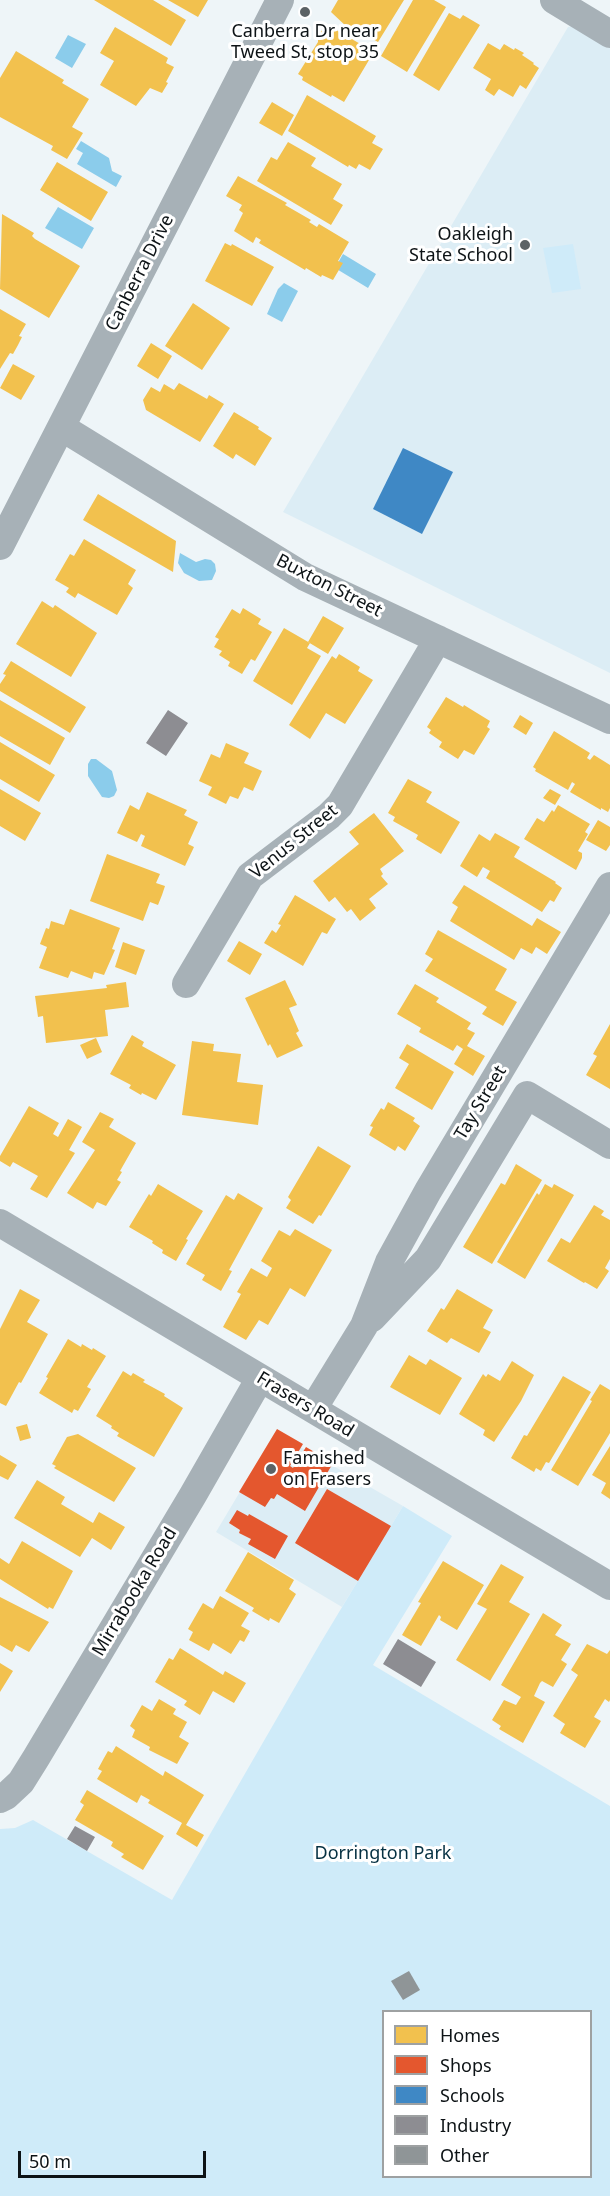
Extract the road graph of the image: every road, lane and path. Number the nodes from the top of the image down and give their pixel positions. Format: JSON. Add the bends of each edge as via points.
{"nodes":[{"id":1,"x":280,"y":0,"type":"edge"},
{"id":2,"x":554,"y":0,"type":"edge"},
{"id":3,"x":610,"y":34,"type":"edge"},
{"id":4,"x":61,"y":427,"type":"junction"},
{"id":5,"x":0,"y":546,"type":"edge"},
{"id":6,"x":438,"y":639,"type":"junction"},
{"id":7,"x":610,"y":720,"type":"edge"},
{"id":8,"x":610,"y":886,"type":"edge"},
{"id":9,"x":186,"y":984,"type":"dead end"},
{"id":10,"x":610,"y":1145,"type":"edge"},
{"id":11,"x":0,"y":1223,"type":"edge"},
{"id":12,"x":364,"y":1326,"type":"junction"},
{"id":13,"x":260,"y":1378,"type":"junction"},
{"id":14,"x":313,"y":1410,"type":"junction"},
{"id":15,"x":610,"y":1586,"type":"edge"},
{"id":16,"x":0,"y":1799,"type":"edge"}],
"edges":[{"from":1,"to":4,"type":"street","name":"Canberra Drive"},
{"from":2,"to":3,"type":"street"},
{"from":4,"to":5,"type":"street","name":"Canberra Drive"},
{"from":4,"to":6,"type":"street","name":"Buxton Street","via":[[305,577]]},
{"from":6,"to":7,"type":"street","name":"Buxton Street"},
{"from":6,"to":9,"type":"street","name":"Venus Street","via":[[340,805],[250,876]]},
{"from":8,"to":12,"type":"street","name":"Tay Street","via":[[401,1238]]},
{"from":10,"to":12,"type":"street","name":"Tay Street","via":[[527,1095],[428,1259]]},
{"from":11,"to":13,"type":"street","name":"Frasers Road"},
{"from":12,"to":14,"type":"street","name":"Tay Street"},
{"from":13,"to":14,"type":"street","name":"Frasers Road"},
{"from":13,"to":16,"type":"street","name":"Mirrabooka Road","via":[[36,1758],[21,1782]]},
{"from":14,"to":15,"type":"street","name":"Frasers Road"}]}
